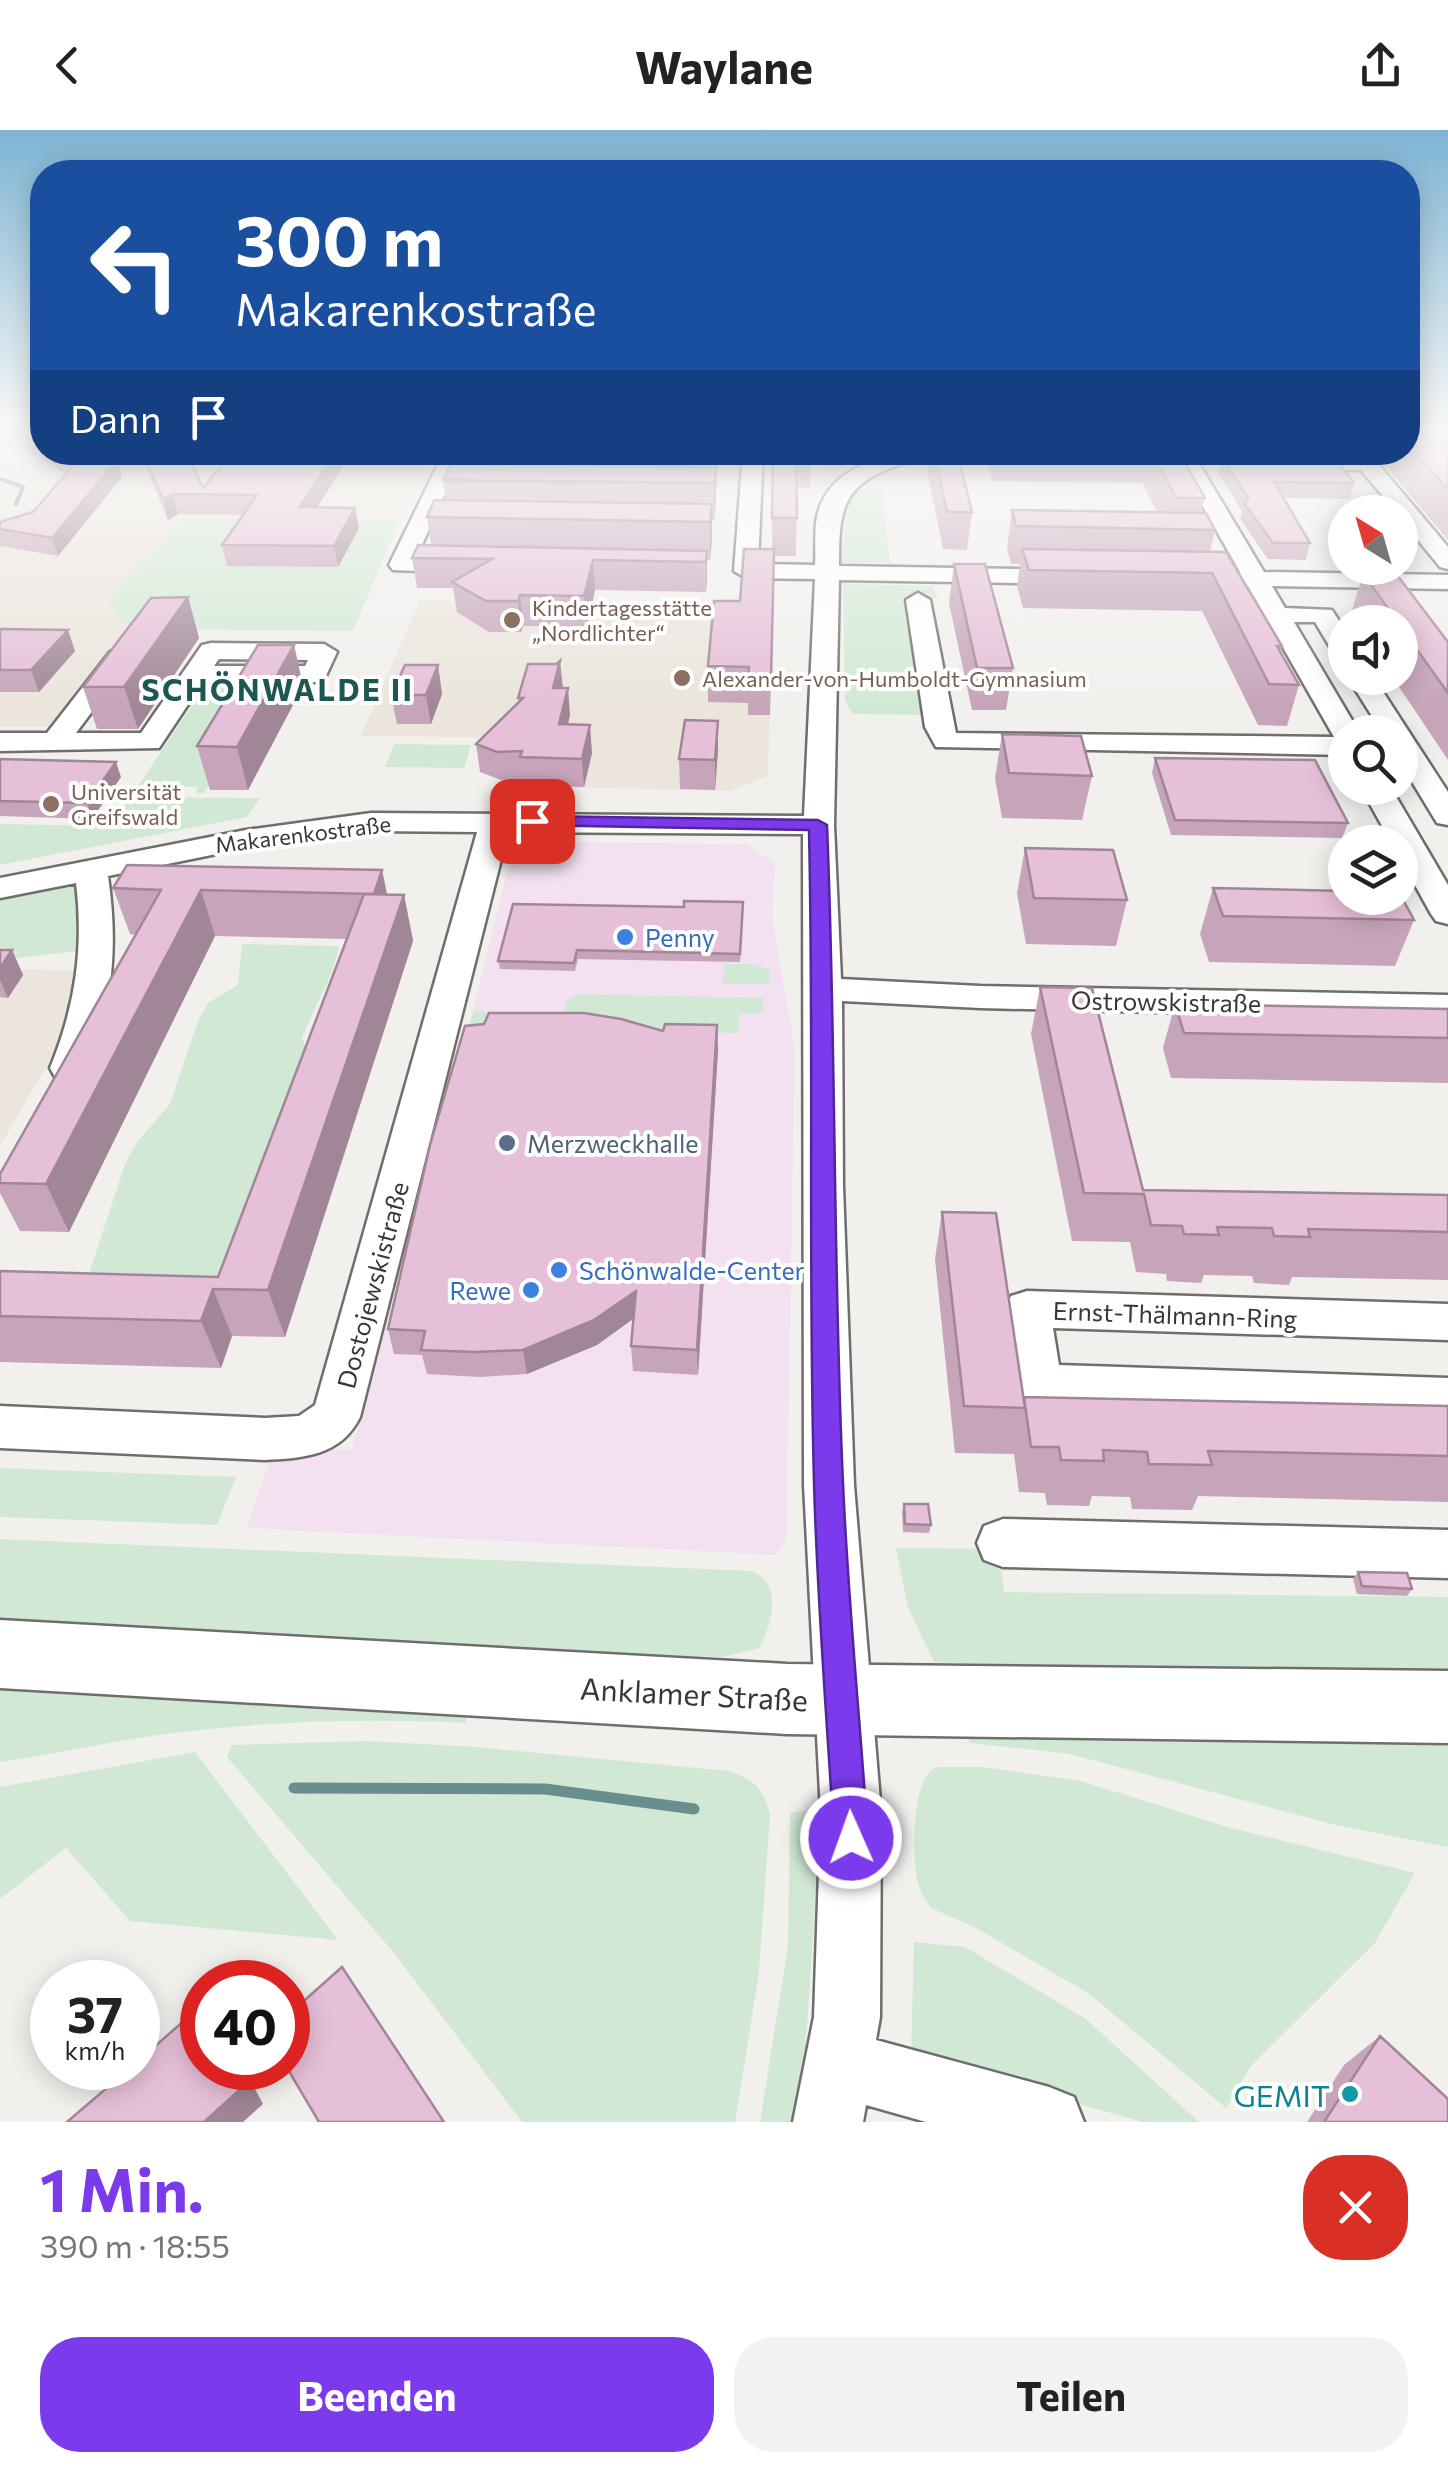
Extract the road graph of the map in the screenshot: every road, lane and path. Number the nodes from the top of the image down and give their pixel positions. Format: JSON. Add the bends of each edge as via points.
{"nodes":[{"id":1,"x":431,"y":520,"type":"edge"},
{"id":2,"x":738,"y":520,"type":"edge"},
{"id":3,"x":828,"y":520,"type":"edge"},
{"id":4,"x":1225,"y":520,"type":"edge"},
{"id":5,"x":1413,"y":520,"type":"edge"},
{"id":6,"x":1448,"y":562,"type":"edge"},
{"id":7,"x":496,"y":567,"type":"edge"},
{"id":8,"x":721,"y":570,"type":"dead end"},
{"id":9,"x":746,"y":570,"type":"junction"},
{"id":10,"x":825,"y":572,"type":"junction"},
{"id":11,"x":1105,"y":577,"type":"edge"},
{"id":12,"x":1162,"y":578,"type":"edge"},
{"id":13,"x":1256,"y":579,"type":"junction"},
{"id":14,"x":1448,"y":582,"type":"edge"},
{"id":15,"x":918,"y":600,"type":"dead end"},
{"id":16,"x":1277,"y":615,"type":"junction"},
{"id":17,"x":1328,"y":624,"type":"edge"},
{"id":18,"x":137,"y":635,"type":"edge"},
{"id":19,"x":196,"y":674,"type":"dead end"},
{"id":20,"x":1335,"y":715,"type":"edge"},
{"id":21,"x":0,"y":742,"type":"edge"},
{"id":22,"x":54,"y":742,"type":"junction"},
{"id":23,"x":1328,"y":746,"type":"edge"},
{"id":24,"x":1418,"y":770,"type":"edge"},
{"id":25,"x":1386,"y":805,"type":"edge"},
{"id":26,"x":1448,"y":816,"type":"edge"},
{"id":27,"x":495,"y":821,"type":"junction"},
{"id":28,"x":818,"y":825,"type":"junction"},
{"id":29,"x":90,"y":870,"type":"junction"},
{"id":30,"x":0,"y":888,"type":"edge"},
{"id":31,"x":1442,"y":896,"type":"edge"},
{"id":32,"x":823,"y":989,"type":"junction"},
{"id":33,"x":1448,"y":1007,"type":"edge"},
{"id":34,"x":54,"y":1095,"type":"edge"},
{"id":35,"x":1448,"y":1322,"type":"edge"},
{"id":36,"x":1448,"y":1398,"type":"edge"},
{"id":37,"x":0,"y":1427,"type":"edge"},
{"id":38,"x":1003,"y":1542,"type":"dead end"},
{"id":39,"x":1448,"y":1554,"type":"edge"},
{"id":40,"x":0,"y":1654,"type":"edge"},
{"id":41,"x":841,"y":1699,"type":"junction"},
{"id":42,"x":1448,"y":1707,"type":"edge"},
{"id":43,"x":834,"y":2093,"type":"edge"},
{"id":44,"x":1048,"y":2122,"type":"edge"}],
"edges":[{"from":1,"to":7,"type":"street","via":[[401,565]]},
{"from":2,"to":9,"type":"street"},
{"from":3,"to":10,"type":"street"},
{"from":4,"to":13,"type":"street"},
{"from":5,"to":6,"type":"street"},
{"from":8,"to":9,"type":"street"},
{"from":9,"to":10,"type":"street"},
{"from":10,"to":11,"type":"street"},
{"from":10,"to":28,"type":"street"},
{"from":12,"to":13,"type":"street"},
{"from":13,"to":14,"type":"street"},
{"from":13,"to":16,"type":"street"},
{"from":15,"to":23,"type":"street","via":[[946,740]]},
{"from":16,"to":17,"type":"street","via":[[1322,615]]},
{"from":16,"to":20,"type":"street"},
{"from":18,"to":22,"type":"street"},
{"from":19,"to":22,"type":"street","via":[[149,742]]},
{"from":21,"to":22,"type":"street"},
{"from":24,"to":26,"type":"street"},
{"from":25,"to":31,"type":"street"},
{"from":27,"to":28,"type":"street","name":"Makarenkostraße"},
{"from":27,"to":29,"type":"street","name":"Makarenkostraße","via":[[333,825]]},
{"from":27,"to":37,"type":"street","name":"Dostojewskistraße","via":[[336,1417],[308,1437],[265,1439]]},
{"from":28,"to":32,"type":"street"},
{"from":29,"to":30,"type":"street","name":"Makarenkostraße"},
{"from":29,"to":34,"type":"street","via":[[98,978],[83,1035]]},
{"from":32,"to":33,"type":"street","name":"Ostrowskistraße"},
{"from":32,"to":41,"type":"street","via":[[828,1484]]},
{"from":35,"to":36,"type":"street","name":"Ernst-Thälmann-Ring","via":[[1027,1309],[1039,1384]]},
{"from":38,"to":39,"type":"street"},
{"from":40,"to":41,"type":"main road","name":"Anklamer Straße"},
{"from":41,"to":42,"type":"main road","name":"Anklamer Straße"},
{"from":41,"to":43,"type":"street","via":[[851,1813],[847,2017]]},
{"from":43,"to":44,"type":"street"}]}
